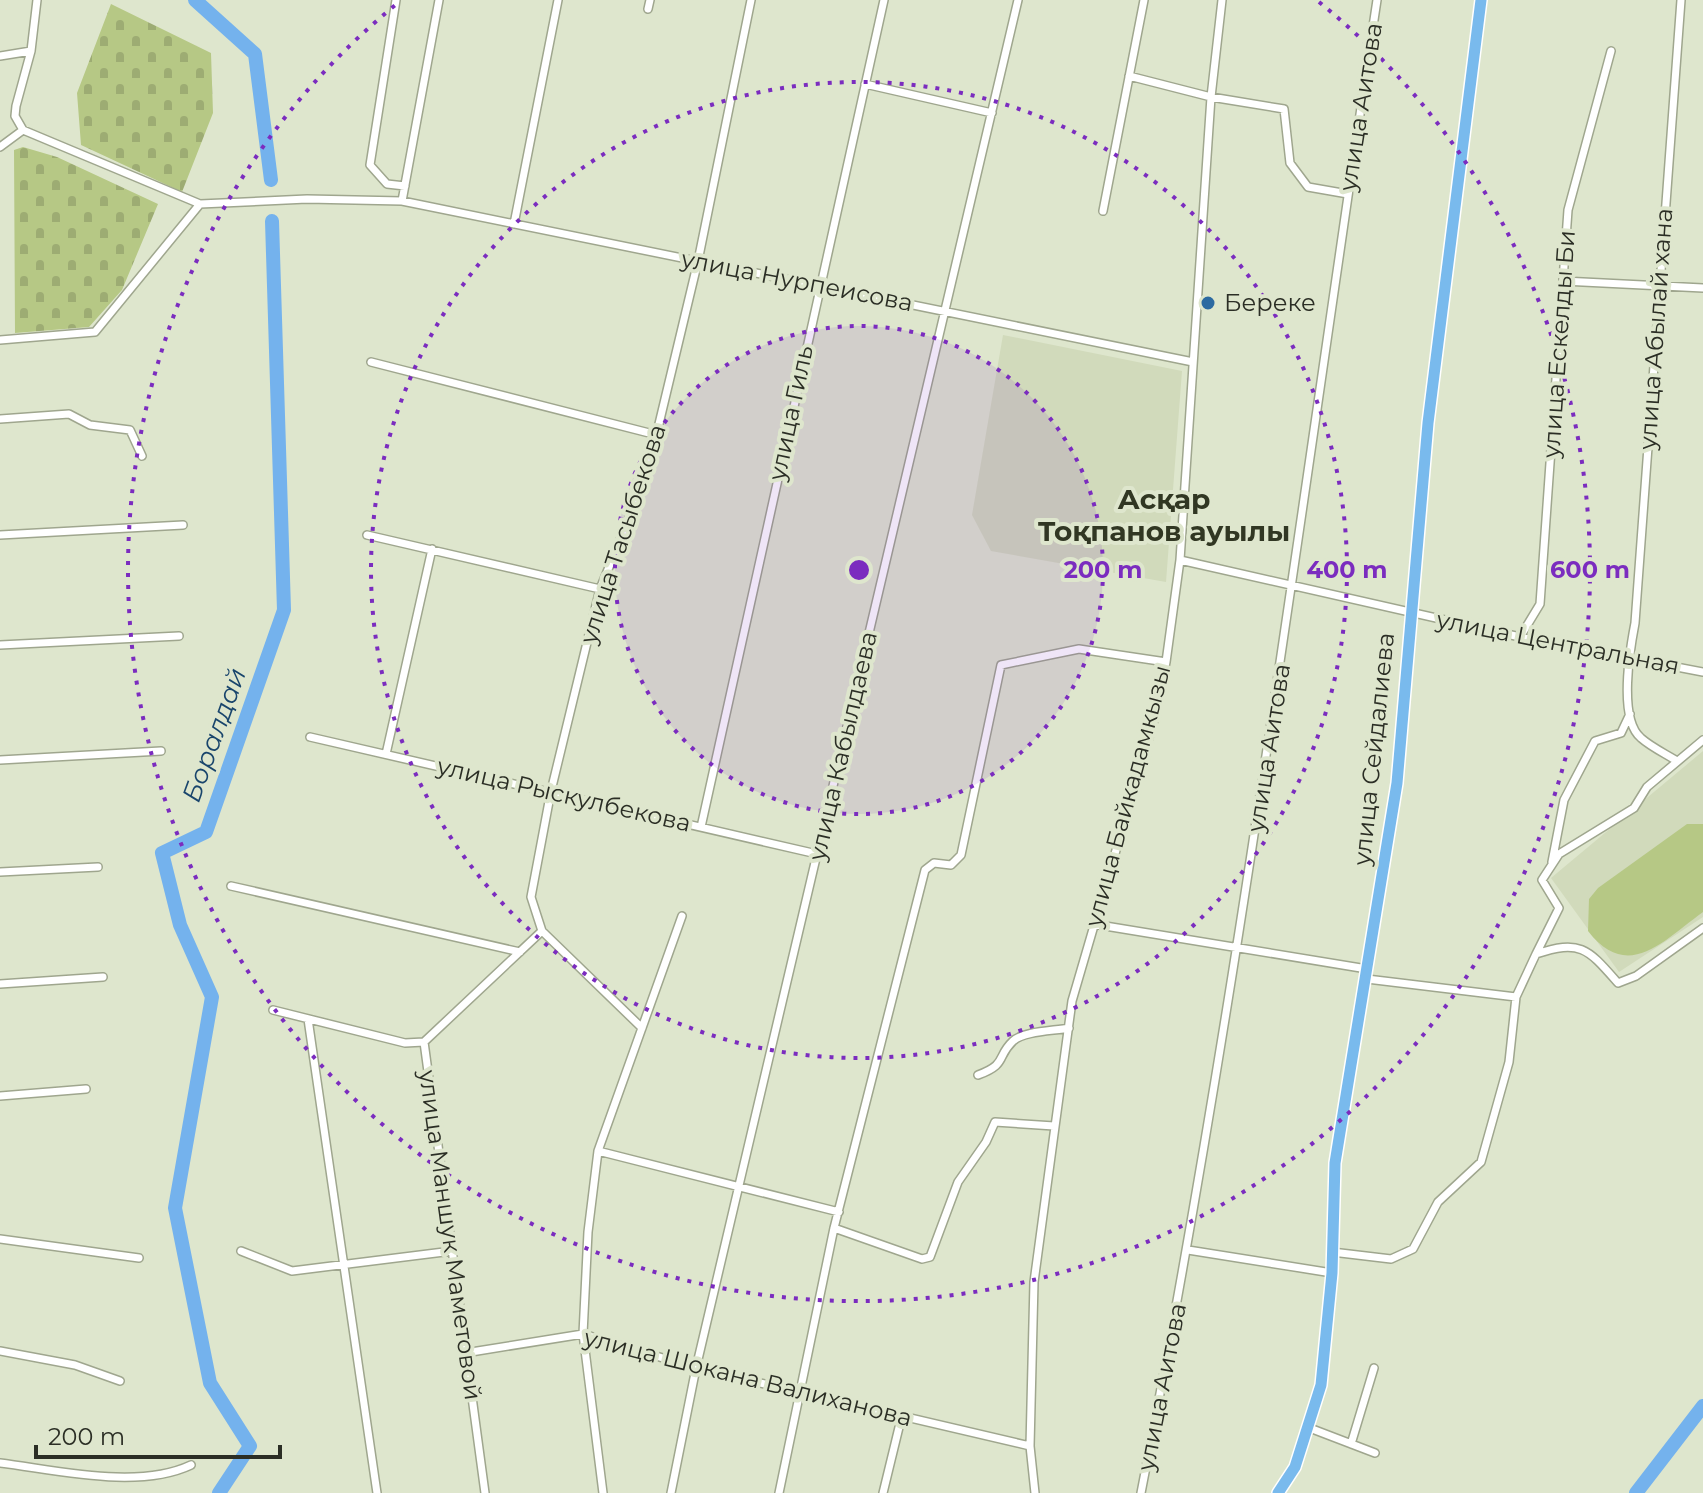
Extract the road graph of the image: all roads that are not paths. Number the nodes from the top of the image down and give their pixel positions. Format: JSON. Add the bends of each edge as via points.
{"nodes":[{"id":1,"x":37,"y":0,"type":"edge"},
{"id":2,"x":396,"y":0,"type":"edge"},
{"id":3,"x":439,"y":0,"type":"edge"},
{"id":4,"x":558,"y":0,"type":"edge"},
{"id":5,"x":751,"y":0,"type":"edge"},
{"id":6,"x":884,"y":0,"type":"edge"},
{"id":7,"x":1018,"y":0,"type":"edge"},
{"id":8,"x":1144,"y":0,"type":"edge"},
{"id":9,"x":1222,"y":0,"type":"edge"},
{"id":10,"x":1377,"y":0,"type":"edge"},
{"id":11,"x":1481,"y":0,"type":"edge"},
{"id":12,"x":1681,"y":0,"type":"edge"},
{"id":13,"x":31,"y":51,"type":"junction"},
{"id":14,"x":1611,"y":51,"type":"dead end"},
{"id":15,"x":0,"y":56,"type":"edge"},
{"id":16,"x":1129,"y":76,"type":"junction"},
{"id":17,"x":865,"y":84,"type":"junction"},
{"id":18,"x":1211,"y":97,"type":"junction"},
{"id":19,"x":992,"y":113,"type":"junction"},
{"id":20,"x":23,"y":130,"type":"junction"},
{"id":21,"x":0,"y":147,"type":"edge"},
{"id":22,"x":405,"y":186,"type":"junction"},
{"id":23,"x":1348,"y":194,"type":"junction"},
{"id":24,"x":402,"y":201,"type":"junction"},
{"id":25,"x":200,"y":204,"type":"junction"},
{"id":26,"x":1103,"y":211,"type":"dead end"},
{"id":27,"x":514,"y":224,"type":"junction"},
{"id":28,"x":698,"y":261,"type":"junction"},
{"id":29,"x":1563,"y":281,"type":"junction"},
{"id":30,"x":1660,"y":285,"type":"junction"},
{"id":31,"x":819,"y":286,"type":"junction"},
{"id":32,"x":1703,"y":288,"type":"edge"},
{"id":33,"x":946,"y":312,"type":"junction"},
{"id":34,"x":0,"y":340,"type":"edge"},
{"id":35,"x":371,"y":362,"type":"dead end"},
{"id":36,"x":1193,"y":362,"type":"junction"},
{"id":37,"x":0,"y":419,"type":"edge"},
{"id":38,"x":657,"y":435,"type":"junction"},
{"id":39,"x":142,"y":456,"type":"dead end"},
{"id":40,"x":183,"y":525,"type":"dead end"},
{"id":41,"x":0,"y":535,"type":"edge"},
{"id":42,"x":367,"y":535,"type":"dead end"},
{"id":43,"x":432,"y":549,"type":"junction"},
{"id":44,"x":1180,"y":560,"type":"junction"},
{"id":45,"x":1293,"y":586,"type":"junction"},
{"id":46,"x":600,"y":589,"type":"junction"},
{"id":47,"x":1409,"y":613,"type":"junction"},
{"id":48,"x":179,"y":636,"type":"dead end"},
{"id":49,"x":1520,"y":637,"type":"junction"},
{"id":50,"x":0,"y":645,"type":"edge"},
{"id":51,"x":1628,"y":657,"type":"junction"},
{"id":52,"x":1166,"y":662,"type":"junction"},
{"id":53,"x":1703,"y":672,"type":"edge"},
{"id":54,"x":1630,"y":714,"type":"junction"},
{"id":55,"x":310,"y":737,"type":"dead end"},
{"id":56,"x":1703,"y":740,"type":"edge"},
{"id":57,"x":161,"y":751,"type":"dead end"},
{"id":58,"x":386,"y":754,"type":"junction"},
{"id":59,"x":0,"y":760,"type":"edge"},
{"id":60,"x":1677,"y":761,"type":"junction"},
{"id":61,"x":551,"y":791,"type":"junction"},
{"id":62,"x":701,"y":827,"type":"junction"},
{"id":63,"x":817,"y":854,"type":"junction"},
{"id":64,"x":1551,"y":866,"type":"junction"},
{"id":65,"x":98,"y":867,"type":"dead end"},
{"id":66,"x":0,"y":872,"type":"edge"},
{"id":67,"x":231,"y":886,"type":"dead end"},
{"id":68,"x":682,"y":916,"type":"dead end"},
{"id":69,"x":1093,"y":924,"type":"junction"},
{"id":70,"x":1703,"y":928,"type":"edge"},
{"id":71,"x":542,"y":931,"type":"junction"},
{"id":72,"x":1238,"y":950,"type":"junction"},
{"id":73,"x":520,"y":952,"type":"junction"},
{"id":74,"x":1536,"y":954,"type":"junction"},
{"id":75,"x":1368,"y":974,"type":"junction"},
{"id":76,"x":103,"y":977,"type":"dead end"},
{"id":77,"x":0,"y":984,"type":"edge"},
{"id":78,"x":1516,"y":997,"type":"junction"},
{"id":79,"x":273,"y":1010,"type":"dead end"},
{"id":80,"x":308,"y":1019,"type":"junction"},
{"id":81,"x":642,"y":1028,"type":"junction"},
{"id":82,"x":1069,"y":1028,"type":"junction"},
{"id":83,"x":424,"y":1042,"type":"junction"},
{"id":84,"x":978,"y":1075,"type":"dead end"},
{"id":85,"x":86,"y":1089,"type":"dead end"},
{"id":86,"x":0,"y":1096,"type":"edge"},
{"id":87,"x":1054,"y":1126,"type":"junction"},
{"id":88,"x":598,"y":1151,"type":"junction"},
{"id":89,"x":740,"y":1187,"type":"junction"},
{"id":90,"x":839,"y":1212,"type":"junction"},
{"id":91,"x":834,"y":1228,"type":"junction"},
{"id":92,"x":0,"y":1239,"type":"edge"},
{"id":93,"x":1188,"y":1250,"type":"junction"},
{"id":94,"x":241,"y":1251,"type":"dead end"},
{"id":95,"x":452,"y":1251,"type":"junction"},
{"id":96,"x":1332,"y":1252,"type":"junction"},
{"id":97,"x":139,"y":1258,"type":"dead end"},
{"id":98,"x":341,"y":1265,"type":"junction"},
{"id":99,"x":1332,"y":1273,"type":"junction"},
{"id":100,"x":583,"y":1334,"type":"junction"},
{"id":101,"x":0,"y":1351,"type":"edge"},
{"id":102,"x":465,"y":1353,"type":"junction"},
{"id":103,"x":696,"y":1368,"type":"junction"},
{"id":104,"x":1374,"y":1368,"type":"dead end"},
{"id":105,"x":120,"y":1381,"type":"dead end"},
{"id":106,"x":799,"y":1393,"type":"junction"},
{"id":107,"x":902,"y":1415,"type":"junction"},
{"id":108,"x":1307,"y":1427,"type":"junction"},
{"id":109,"x":1351,"y":1444,"type":"junction"},
{"id":110,"x":1030,"y":1446,"type":"junction"},
{"id":111,"x":1375,"y":1453,"type":"dead end"},
{"id":112,"x":0,"y":1463,"type":"edge"},
{"id":113,"x":191,"y":1465,"type":"dead end"},
{"id":114,"x":377,"y":1493,"type":"edge"},
{"id":115,"x":485,"y":1493,"type":"edge"},
{"id":116,"x":603,"y":1493,"type":"edge"},
{"id":117,"x":671,"y":1493,"type":"edge"},
{"id":118,"x":779,"y":1493,"type":"edge"},
{"id":119,"x":883,"y":1493,"type":"edge"},
{"id":120,"x":1035,"y":1493,"type":"edge"},
{"id":121,"x":1141,"y":1493,"type":"edge"},
{"id":122,"x":1278,"y":1493,"type":"edge"}],
"edges":[{"from":1,"to":13,"type":"street"},
{"from":2,"to":22,"type":"street","via":[[370,165],[387,184]]},
{"from":3,"to":22,"type":"street"},
{"from":4,"to":27,"type":"street"},
{"from":5,"to":28,"type":"street","name":"улица Тасыбекова"},
{"from":6,"to":17,"type":"street","name":"улица Гиль"},
{"from":7,"to":19,"type":"street","name":"улица Кабылдаева"},
{"from":8,"to":16,"type":"street"},
{"from":9,"to":18,"type":"street","name":"улица Байкадамкызы"},
{"from":10,"to":23,"type":"street","name":"улица Аитова"},
{"from":11,"to":47,"type":"main road","name":"улица Сейдалиева"},
{"from":12,"to":30,"type":"street","name":"улица Абылай хана"},
{"from":13,"to":15,"type":"street"},
{"from":13,"to":20,"type":"street","via":[[16,106]]},
{"from":14,"to":29,"type":"street","name":"улица Ескелды Би","via":[[1568,210]]},
{"from":16,"to":18,"type":"street"},
{"from":16,"to":26,"type":"street"},
{"from":17,"to":19,"type":"street"},
{"from":17,"to":31,"type":"street","name":"улица Гиль"},
{"from":18,"to":23,"type":"street","via":[[1284,109],[1290,163],[1308,187]]},
{"from":18,"to":36,"type":"street","name":"улица Байкадамкызы"},
{"from":19,"to":33,"type":"street","name":"улица Кабылдаева"},
{"from":20,"to":21,"type":"street"},
{"from":20,"to":25,"type":"street"},
{"from":22,"to":24,"type":"street"},
{"from":23,"to":45,"type":"street","name":"улица Аитова"},
{"from":24,"to":25,"type":"street","name":"улица Нурпеисова"},
{"from":24,"to":27,"type":"street","name":"улица Нурпеисова"},
{"from":25,"to":34,"type":"street","via":[[95,332]]},
{"from":27,"to":28,"type":"street","name":"улица Нурпеисова"},
{"from":28,"to":31,"type":"street","name":"улица Нурпеисова"},
{"from":28,"to":38,"type":"street","name":"улица Тасыбекова"},
{"from":29,"to":30,"type":"street"},
{"from":29,"to":49,"type":"street","name":"улица Ескелды Би","via":[[1540,604]]},
{"from":30,"to":32,"type":"street"},
{"from":30,"to":51,"type":"street","name":"улица Абылай хана","via":[[1635,623]]},
{"from":31,"to":33,"type":"street","name":"улица Нурпеисова"},
{"from":31,"to":62,"type":"street","name":"улица Гиль"},
{"from":33,"to":36,"type":"street","name":"улица Нурпеисова"},
{"from":33,"to":63,"type":"street","name":"улица Кабылдаева"},
{"from":35,"to":38,"type":"street"},
{"from":36,"to":44,"type":"street","name":"улица Байкадамкызы"},
{"from":37,"to":39,"type":"street","via":[[69,414],[90,425],[130,430]]},
{"from":38,"to":46,"type":"street","name":"улица Тасыбекова","via":[[647,474]]},
{"from":40,"to":41,"type":"street"},
{"from":42,"to":43,"type":"street"},
{"from":43,"to":46,"type":"street"},
{"from":43,"to":58,"type":"street"},
{"from":44,"to":45,"type":"street","name":"улица Центральная"},
{"from":44,"to":52,"type":"street","name":"улица Байкадамкызы"},
{"from":45,"to":47,"type":"street","name":"улица Центральная"},
{"from":45,"to":72,"type":"street","name":"улица Аитова"},
{"from":46,"to":61,"type":"street","name":"улица Тасыбекова"},
{"from":47,"to":49,"type":"street","name":"улица Центральная"},
{"from":47,"to":75,"type":"main road","name":"улица Сейдалиева","via":[[1397,783]]},
{"from":48,"to":50,"type":"street"},
{"from":49,"to":51,"type":"street","name":"улица Центральная"},
{"from":51,"to":53,"type":"street","name":"улица Центральная"},
{"from":51,"to":54,"type":"street","name":"улица Абылай хана"},
{"from":52,"to":69,"type":"street","name":"улица Байкадамкызы","via":[[1154,720]]},
{"from":52,"to":90,"type":"street","via":[[1079,649],[1001,665],[961,855],[951,865],[934,863],[925,870]]},
{"from":54,"to":60,"type":"street","via":[[1638,736]]},
{"from":54,"to":64,"type":"street","via":[[1621,733],[1595,741],[1588,753],[1564,800]]},
{"from":55,"to":58,"type":"street","name":"улица Рыскулбекова"},
{"from":56,"to":60,"type":"street"},
{"from":57,"to":59,"type":"street"},
{"from":58,"to":61,"type":"street","name":"улица Рыскулбекова"},
{"from":60,"to":64,"type":"street","via":[[1647,787],[1634,808],[1559,854]]},
{"from":61,"to":62,"type":"street","name":"улица Рыскулбекова"},
{"from":61,"to":71,"type":"street","name":"улица Тасыбекова","via":[[531,897]]},
{"from":62,"to":63,"type":"street","name":"улица Рыскулбекова"},
{"from":63,"to":89,"type":"street","name":"улица Кабылдаева"},
{"from":64,"to":74,"type":"street","via":[[1542,880],[1559,908]]},
{"from":65,"to":66,"type":"street"},
{"from":67,"to":73,"type":"street"},
{"from":68,"to":81,"type":"street"},
{"from":69,"to":72,"type":"street"},
{"from":69,"to":82,"type":"street","name":"улица Байкадамкызы"},
{"from":70,"to":74,"type":"street","via":[[1618,983],[1593,955],[1566,944]]},
{"from":71,"to":73,"type":"street","name":"улица Маншук Маметовой"},
{"from":71,"to":81,"type":"street"},
{"from":72,"to":75,"type":"street"},
{"from":72,"to":93,"type":"street","name":"улица Аитова"},
{"from":73,"to":83,"type":"street","name":"улица Маншук Маметовой"},
{"from":74,"to":78,"type":"street"},
{"from":75,"to":78,"type":"street"},
{"from":75,"to":96,"type":"main road","name":"улица Сейдалиева","via":[[1335,1163]]},
{"from":76,"to":77,"type":"street"},
{"from":78,"to":96,"type":"street","via":[[1509,1062],[1481,1162],[1438,1202],[1413,1249],[1391,1259]]},
{"from":79,"to":80,"type":"street"},
{"from":80,"to":83,"type":"street","via":[[405,1043]]},
{"from":80,"to":98,"type":"street"},
{"from":81,"to":88,"type":"street"},
{"from":82,"to":84,"type":"street","via":[[1019,1038],[1003,1061]]},
{"from":82,"to":87,"type":"street","name":"улица Байкадамкызы"},
{"from":83,"to":95,"type":"street","name":"улица Маншук Маметовой"},
{"from":85,"to":86,"type":"street"},
{"from":87,"to":91,"type":"street","via":[[995,1122],[958,1182],[930,1257],[922,1259]]},
{"from":87,"to":110,"type":"street","name":"улица Байкадамкызы","via":[[1034,1282]]},
{"from":88,"to":89,"type":"street"},
{"from":88,"to":100,"type":"street"},
{"from":89,"to":90,"type":"street"},
{"from":89,"to":103,"type":"street","name":"улица Кабылдаева"},
{"from":90,"to":91,"type":"street"},
{"from":91,"to":106,"type":"street"},
{"from":92,"to":97,"type":"street"},
{"from":93,"to":99,"type":"street"},
{"from":93,"to":121,"type":"street","name":"улица Аитова"},
{"from":94,"to":98,"type":"street","via":[[292,1271]]},
{"from":95,"to":98,"type":"street"},
{"from":95,"to":102,"type":"street","name":"улица Маншук Маметовой"},
{"from":96,"to":99,"type":"main road","name":"улица Сейдалиева"},
{"from":98,"to":114,"type":"street"},
{"from":99,"to":108,"type":"main road","name":"улица Сейдалиева","via":[[1321,1385]]},
{"from":100,"to":102,"type":"street","name":"улица Шокана Валиханова"},
{"from":100,"to":103,"type":"street","name":"улица Шокана Валиханова"},
{"from":100,"to":116,"type":"street"},
{"from":101,"to":105,"type":"street","via":[[75,1365]]},
{"from":102,"to":115,"type":"street","name":"улица Маншук Маметовой"},
{"from":103,"to":106,"type":"street","name":"улица Шокана Валиханова"},
{"from":103,"to":117,"type":"street","name":"улица Кабылдаева"},
{"from":104,"to":109,"type":"street"},
{"from":106,"to":107,"type":"street","name":"улица Шокана Валиханова"},
{"from":106,"to":118,"type":"street"},
{"from":107,"to":110,"type":"street","name":"улица Шокана Валиханова"},
{"from":107,"to":119,"type":"street"},
{"from":108,"to":109,"type":"street"},
{"from":108,"to":122,"type":"main road","name":"улица Сейдалиева","via":[[1295,1467]]},
{"from":109,"to":111,"type":"street"},
{"from":110,"to":120,"type":"street","name":"улица Байкадамкызы"},
{"from":112,"to":113,"type":"street","via":[[152,1476]]}]}
